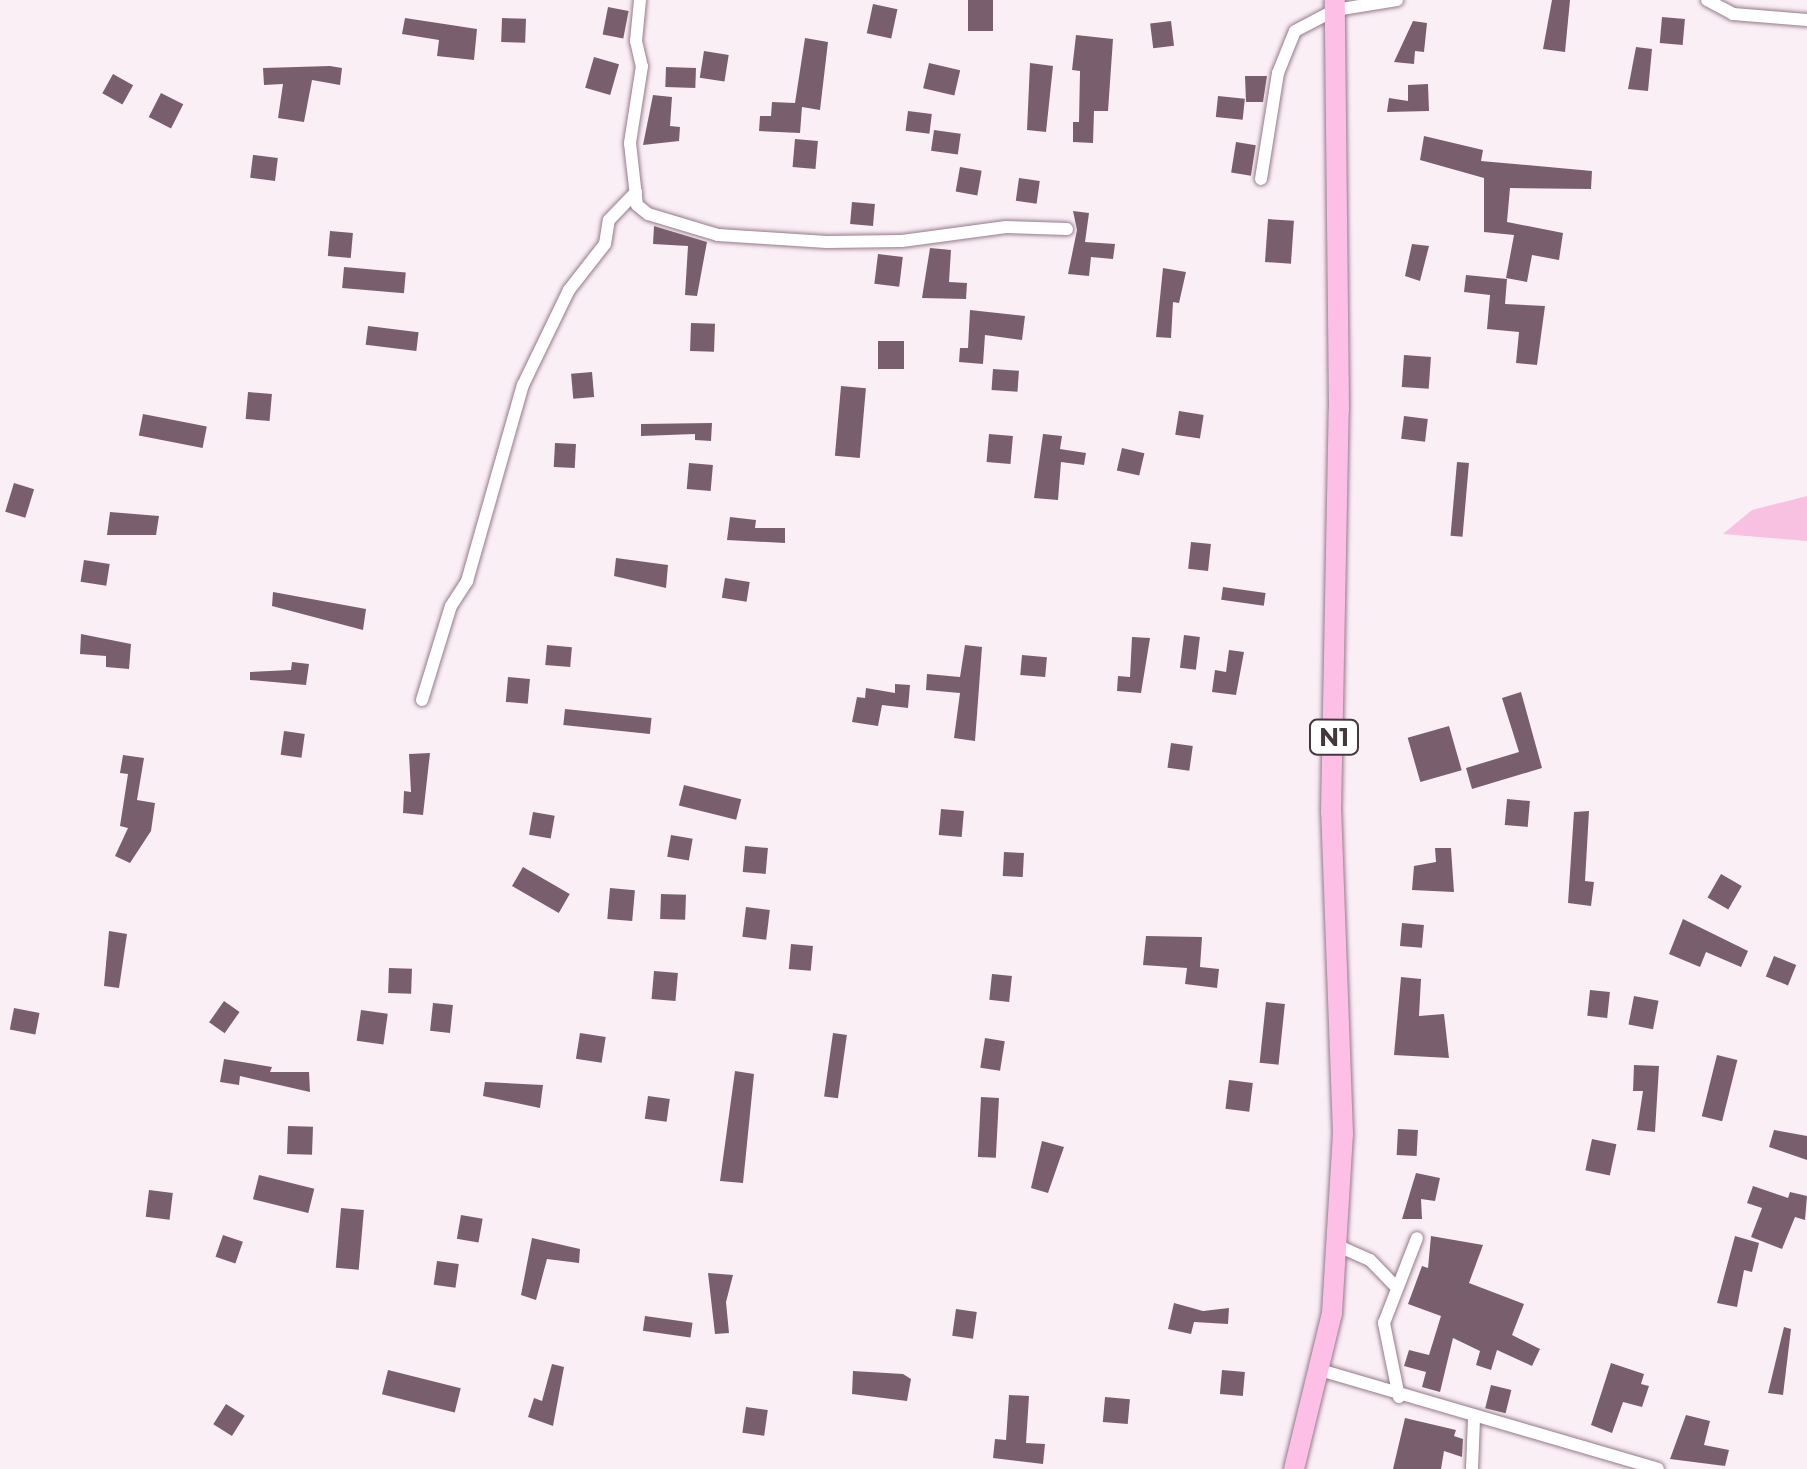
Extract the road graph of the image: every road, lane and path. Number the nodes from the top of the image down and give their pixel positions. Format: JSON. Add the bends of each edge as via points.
{"nodes":[{"id":1,"x":640,"y":0,"type":"edge"},
{"id":2,"x":1397,"y":0,"type":"edge"},
{"id":3,"x":1707,"y":0,"type":"edge"},
{"id":4,"x":1335,"y":5,"type":"edge"},
{"id":5,"x":1734,"y":7,"type":"edge"},
{"id":6,"x":1807,"y":20,"type":"edge"},
{"id":7,"x":1260,"y":179,"type":"dead end"},
{"id":8,"x":636,"y":192,"type":"junction"},
{"id":9,"x":1067,"y":229,"type":"dead end"},
{"id":10,"x":422,"y":700,"type":"dead end"},
{"id":11,"x":1418,"y":1238,"type":"dead end"},
{"id":12,"x":1336,"y":1244,"type":"junction"},
{"id":13,"x":1394,"y":1284,"type":"junction"},
{"id":14,"x":1320,"y":1370,"type":"junction"},
{"id":15,"x":1399,"y":1397,"type":"junction"},
{"id":16,"x":1474,"y":1419,"type":"junction"},
{"id":17,"x":1651,"y":1468,"type":"edge"},
{"id":18,"x":1294,"y":1469,"type":"edge"},
{"id":19,"x":1472,"y":1469,"type":"edge"}],
"edges":[{"from":1,"to":8,"type":"street","via":[[636,40],[642,66],[630,142]]},
{"from":2,"to":4,"type":"street"},
{"from":3,"to":5,"type":"street"},
{"from":4,"to":7,"type":"street","via":[[1295,31],[1278,73]]},
{"from":4,"to":12,"type":"highway","number":"N1","via":[[1339,409],[1331,812],[1342,1134]]},
{"from":5,"to":6,"type":"street"},
{"from":8,"to":9,"type":"street","via":[[648,214],[718,235],[902,241],[1006,226]]},
{"from":8,"to":10,"type":"street","via":[[610,220],[605,244],[569,290],[523,385],[467,581],[452,606]]},
{"from":11,"to":13,"type":"street"},
{"from":12,"to":13,"type":"street","via":[[1370,1260]]},
{"from":12,"to":14,"type":"highway","number":"N1"},
{"from":13,"to":15,"type":"street","via":[[1384,1322]]},
{"from":14,"to":15,"type":"street"},
{"from":14,"to":18,"type":"highway","number":"N1"},
{"from":15,"to":16,"type":"street"},
{"from":16,"to":17,"type":"street"},
{"from":16,"to":19,"type":"street"}]}
